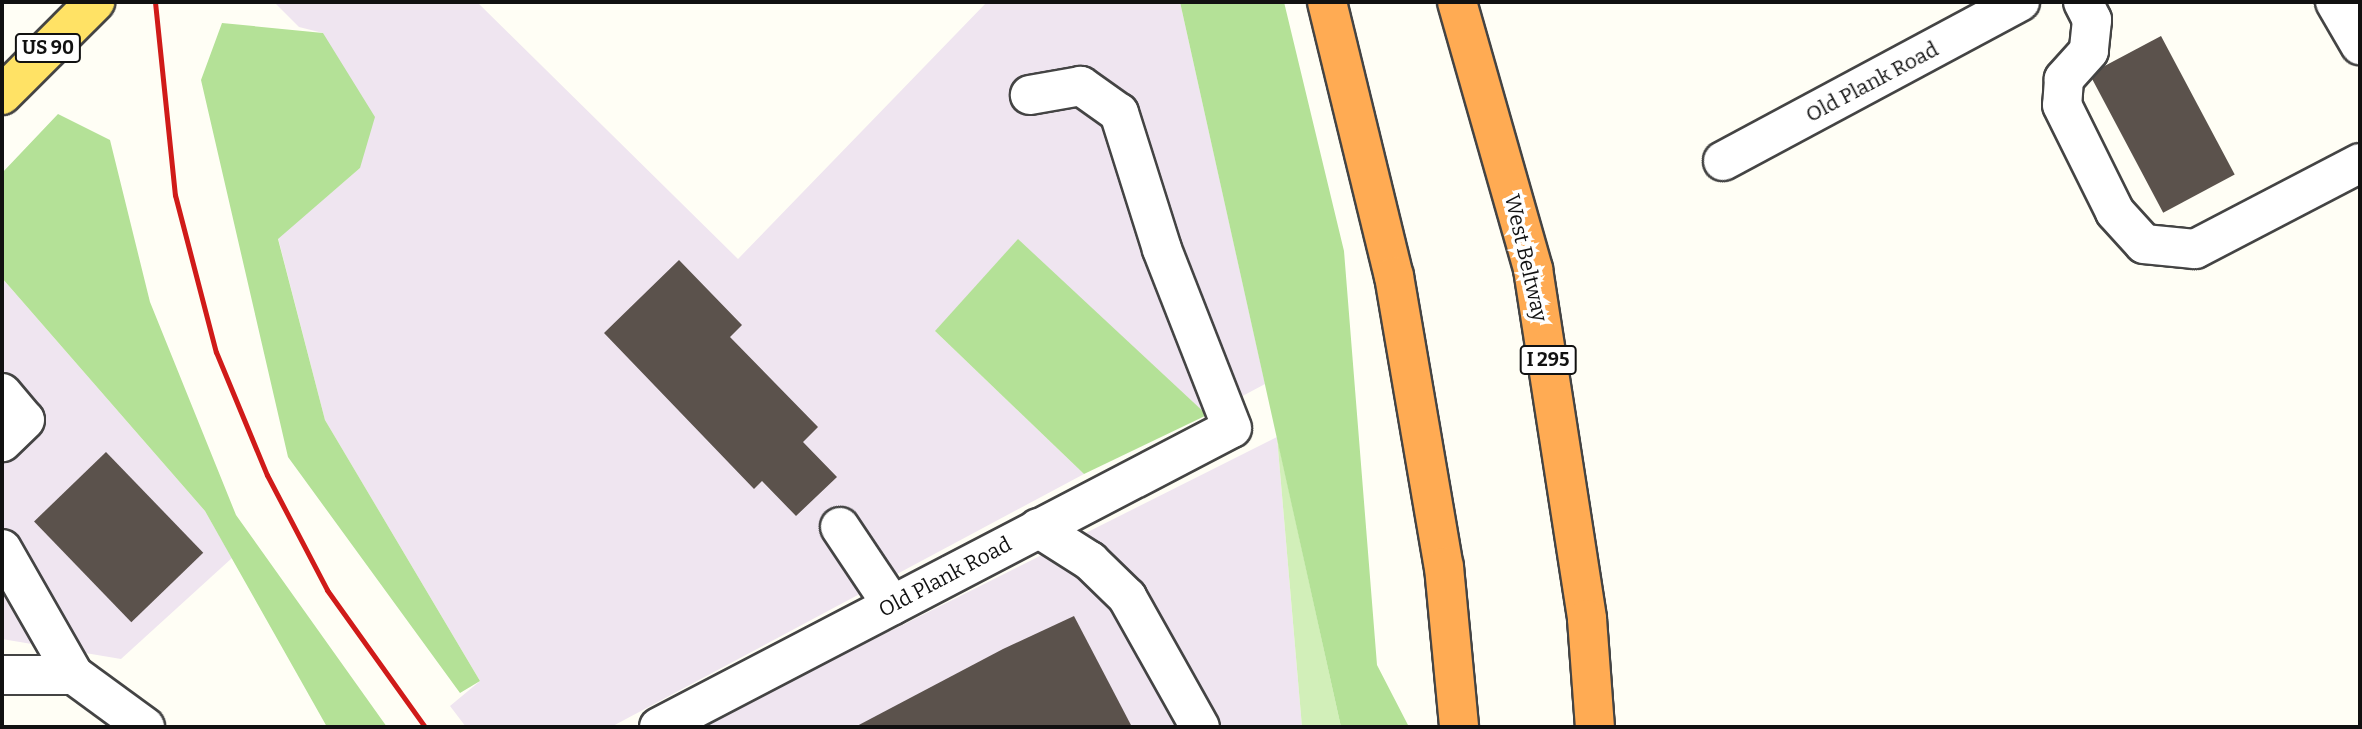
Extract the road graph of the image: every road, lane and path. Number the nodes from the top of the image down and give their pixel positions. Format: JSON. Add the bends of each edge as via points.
{"nodes":[{"id":1,"x":95,"y":2,"type":"edge"},
{"id":2,"x":1327,"y":2,"type":"edge"},
{"id":3,"x":1457,"y":2,"type":"edge"},
{"id":4,"x":2020,"y":2,"type":"edge"},
{"id":5,"x":2083,"y":2,"type":"edge"},
{"id":6,"x":2335,"y":2,"type":"edge"},
{"id":7,"x":2360,"y":45,"type":"edge"},
{"id":8,"x":2,"y":95,"type":"edge"},
{"id":9,"x":1030,"y":95,"type":"dead end"},
{"id":10,"x":1723,"y":161,"type":"dead end"},
{"id":11,"x":2360,"y":163,"type":"edge"},
{"id":12,"x":2,"y":393,"type":"edge"},
{"id":13,"x":2,"y":442,"type":"edge"},
{"id":14,"x":840,"y":527,"type":"dead end"},
{"id":15,"x":1038,"y":528,"type":"junction"},
{"id":16,"x":2,"y":549,"type":"edge"},
{"id":17,"x":892,"y":605,"type":"junction"},
{"id":18,"x":2,"y":675,"type":"edge"},
{"id":19,"x":74,"y":675,"type":"junction"},
{"id":20,"x":702,"y":717,"type":"edge"},
{"id":21,"x":145,"y":727,"type":"edge"},
{"id":22,"x":659,"y":727,"type":"edge"},
{"id":23,"x":1200,"y":727,"type":"edge"},
{"id":24,"x":1459,"y":727,"type":"edge"},
{"id":25,"x":1594,"y":727,"type":"edge"}],
"edges":[{"from":1,"to":8,"type":"main road","number":"US 90"},
{"from":2,"to":24,"type":"highway","via":[[1394,276],[1444,567]]},
{"from":3,"to":25,"type":"highway","name":"West Beltway","number":"I 295","via":[[1533,269],[1587,619]]},
{"from":4,"to":10,"type":"street","name":"Old Plank Road"},
{"from":5,"to":11,"type":"street","via":[[2092,20],[2089,51],[2064,79],[2062,105],[2115,212],[2144,244],[2194,249]]},
{"from":6,"to":7,"type":"street"},
{"from":9,"to":15,"type":"street","name":"Old Plank Road","via":[[1081,86],[1119,114],[1162,249],[1232,428]]},
{"from":12,"to":13,"type":"street","via":[[26,419]]},
{"from":14,"to":17,"type":"street"},
{"from":15,"to":17,"type":"street","name":"Old Plank Road"},
{"from":15,"to":23,"type":"street","via":[[1090,561],[1127,597]]},
{"from":16,"to":19,"type":"street"},
{"from":17,"to":20,"type":"street","name":"Old Plank Road"},
{"from":18,"to":19,"type":"street"},
{"from":19,"to":21,"type":"street"},
{"from":20,"to":22,"type":"street","name":"Old Plank Road"}]}
